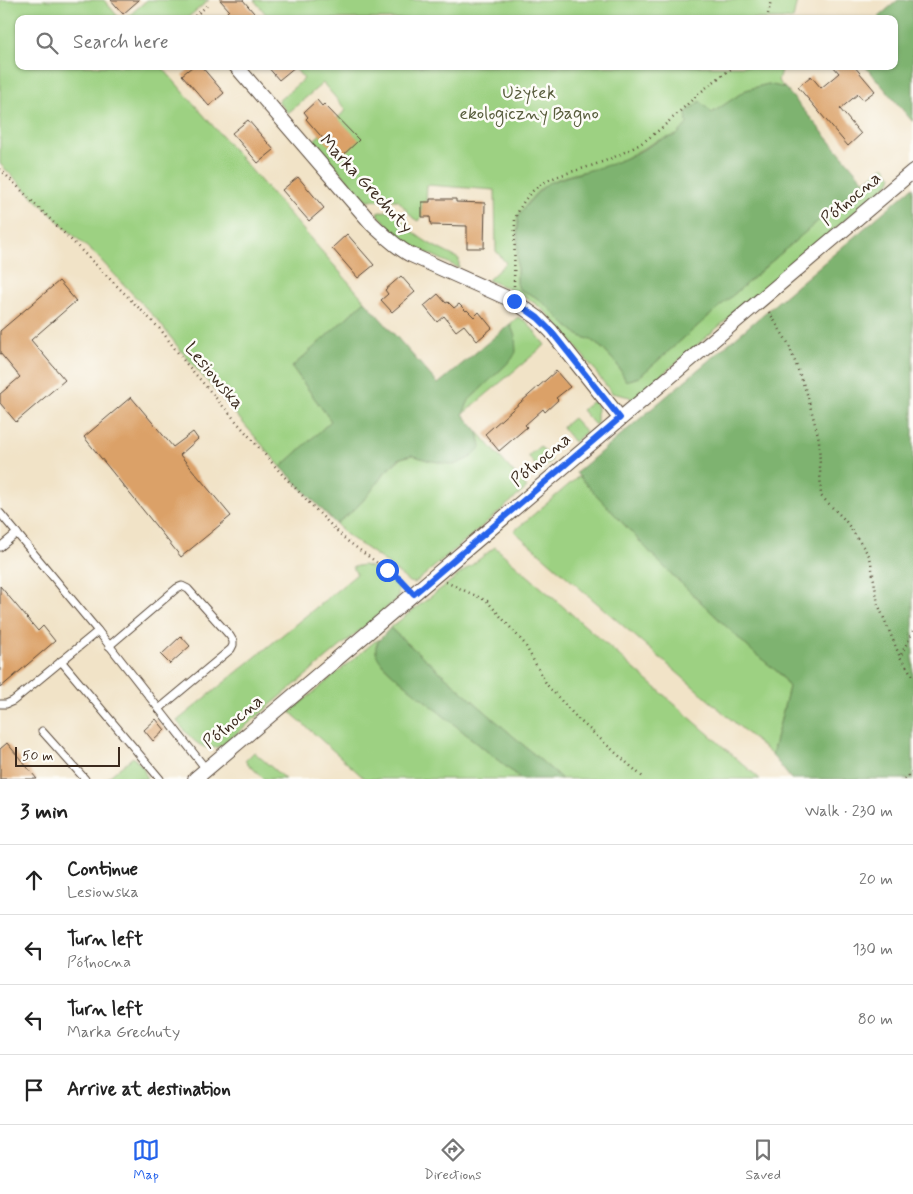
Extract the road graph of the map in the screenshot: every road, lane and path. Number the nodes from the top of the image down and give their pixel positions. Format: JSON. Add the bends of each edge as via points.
{"nodes":[{"id":1,"x":771,"y":0,"type":"edge"},
{"id":2,"x":206,"y":6,"type":"dead end"},
{"id":3,"x":196,"y":15,"type":"edge"},
{"id":4,"x":768,"y":15,"type":"edge"},
{"id":5,"x":239,"y":70,"type":"edge"},
{"id":6,"x":730,"y":70,"type":"edge"},
{"id":7,"x":0,"y":169,"type":"edge"},
{"id":8,"x":913,"y":171,"type":"edge"},
{"id":9,"x":761,"y":299,"type":"junction"},
{"id":10,"x":514,"y":301,"type":"junction"},
{"id":11,"x":620,"y":418,"type":"junction"},
{"id":12,"x":0,"y":513,"type":"edge"},
{"id":13,"x":16,"y":533,"type":"junction"},
{"id":14,"x":0,"y":547,"type":"edge"},
{"id":15,"x":434,"y":577,"type":"junction"},
{"id":16,"x":414,"y":594,"type":"junction"},
{"id":17,"x":98,"y":631,"type":"junction"},
{"id":18,"x":913,"y":632,"type":"edge"},
{"id":19,"x":109,"y":646,"type":"junction"},
{"id":20,"x":900,"y":657,"type":"junction"},
{"id":21,"x":61,"y":661,"type":"junction"},
{"id":22,"x":913,"y":676,"type":"edge"},
{"id":23,"x":0,"y":704,"type":"edge"},
{"id":24,"x":158,"y":709,"type":"junction"},
{"id":25,"x":42,"y":731,"type":"dead end"},
{"id":26,"x":206,"y":770,"type":"junction"},
{"id":27,"x":913,"y":771,"type":"edge"},
{"id":28,"x":85,"y":779,"type":"edge"},
{"id":29,"x":160,"y":779,"type":"edge"},
{"id":30,"x":195,"y":779,"type":"edge"},
{"id":31,"x":645,"y":779,"type":"edge"},
{"id":32,"x":904,"y":779,"type":"edge"}],
"edges":[{"from":1,"to":4,"type":"path"},
{"from":2,"to":3,"type":"path"},
{"from":5,"to":10,"type":"street","name":"Marka Grechuty","via":[[372,224],[398,248]]},
{"from":6,"to":10,"type":"path","via":[[650,138],[599,163],[548,180],[525,199],[516,219]]},
{"from":7,"to":16,"type":"path","name":"Lesiowska","via":[[161,330],[184,361],[319,513],[346,540],[400,579]]},
{"from":8,"to":9,"type":"street","name":"Północna"},
{"from":9,"to":11,"type":"street","name":"Północna"},
{"from":9,"to":20,"type":"path","via":[[788,343],[807,394],[819,439],[821,496],[845,520],[870,557],[878,604]]},
{"from":10,"to":11,"type":"street","name":"Marka Grechuty","via":[[551,331]]},
{"from":11,"to":15,"type":"street","name":"Północna"},
{"from":12,"to":13,"type":"lane"},
{"from":13,"to":14,"type":"lane"},
{"from":13,"to":17,"type":"lane"},
{"from":15,"to":16,"type":"street","name":"Północna"},
{"from":15,"to":31,"type":"path","via":[[487,601],[524,642],[547,685],[578,719]]},
{"from":16,"to":26,"type":"street","name":"Północna"},
{"from":17,"to":19,"type":"lane"},
{"from":17,"to":21,"type":"lane"},
{"from":18,"to":20,"type":"path"},
{"from":19,"to":24,"type":"lane"},
{"from":19,"to":24,"type":"lane","via":[[182,586],[230,636],[233,645],[230,649]]},
{"from":20,"to":22,"type":"path"},
{"from":21,"to":23,"type":"lane","via":[[13,700]]},
{"from":21,"to":29,"type":"lane"},
{"from":24,"to":26,"type":"lane"},
{"from":25,"to":28,"type":"lane"},
{"from":26,"to":30,"type":"street","name":"Północna"},
{"from":27,"to":32,"type":"path"}]}
